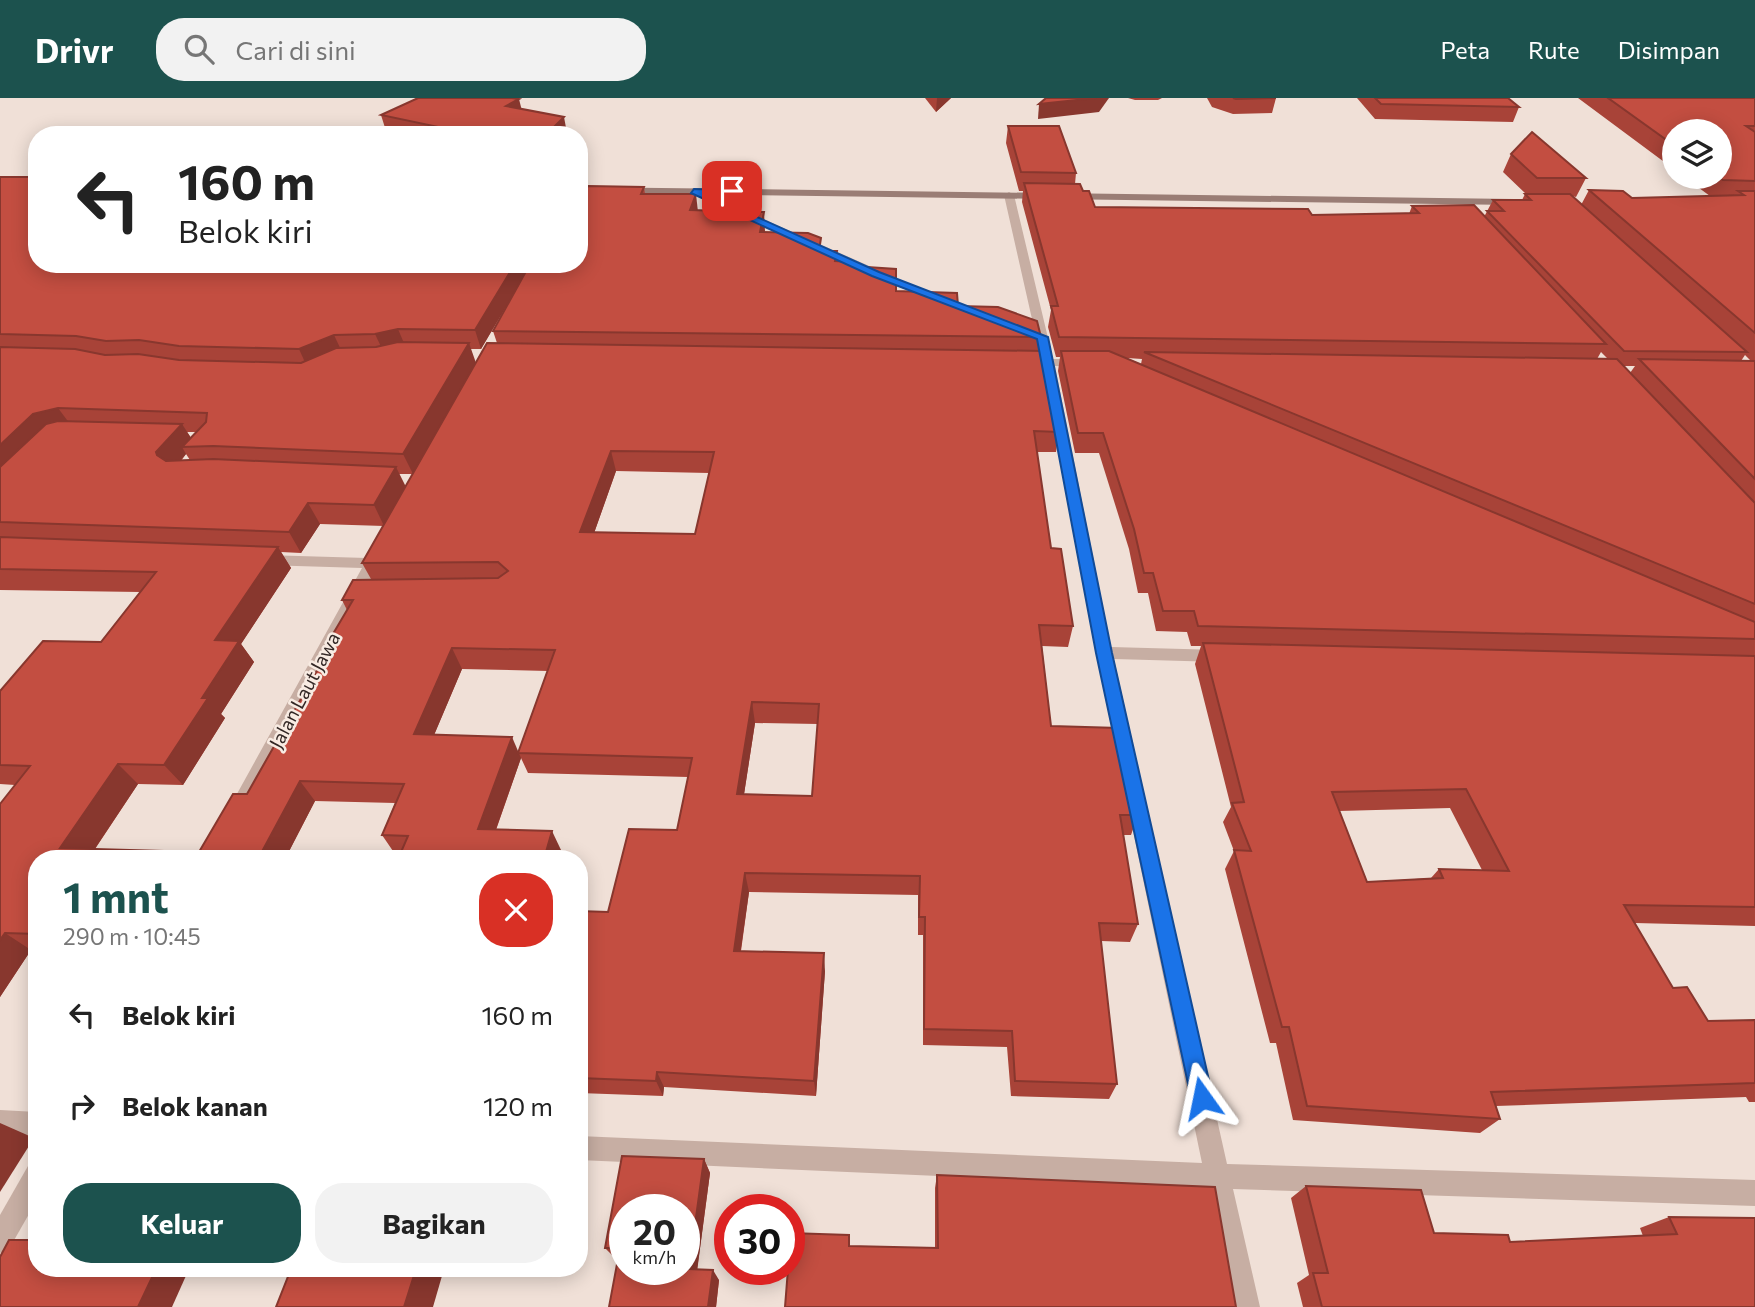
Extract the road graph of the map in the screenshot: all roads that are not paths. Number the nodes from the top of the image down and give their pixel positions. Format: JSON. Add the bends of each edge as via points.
{"nodes":[{"id":1,"x":588,"y":190,"type":"edge"},
{"id":2,"x":694,"y":191,"type":"junction"},
{"id":3,"x":1009,"y":195,"type":"junction"},
{"id":4,"x":1525,"y":202,"type":"edge"},
{"id":5,"x":956,"y":306,"type":"edge"},
{"id":6,"x":1007,"y":362,"type":"edge"},
{"id":7,"x":1048,"y":362,"type":"junction"},
{"id":8,"x":1101,"y":363,"type":"edge"},
{"id":9,"x":385,"y":540,"type":"edge"},
{"id":10,"x":252,"y":559,"type":"edge"},
{"id":11,"x":372,"y":563,"type":"junction"},
{"id":12,"x":1104,"y":653,"type":"junction"},
{"id":13,"x":1242,"y":656,"type":"edge"},
{"id":14,"x":238,"y":812,"type":"edge"},
{"id":15,"x":0,"y":1122,"type":"edge"},
{"id":16,"x":28,"y":1124,"type":"edge"},
{"id":17,"x":588,"y":1148,"type":"edge"},
{"id":18,"x":1219,"y":1176,"type":"junction"},
{"id":19,"x":28,"y":1191,"type":"edge"},
{"id":20,"x":1755,"y":1193,"type":"edge"},
{"id":21,"x":0,"y":1240,"type":"edge"},
{"id":22,"x":1246,"y":1307,"type":"edge"}],
"edges":[{"from":1,"to":2,"type":"main road"},
{"from":2,"to":3,"type":"main road"},
{"from":2,"to":5,"type":"street"},
{"from":3,"to":4,"type":"main road","via":[[1457,207]]},
{"from":3,"to":7,"type":"street","via":[[1036,335]]},
{"from":6,"to":7,"type":"street"},
{"from":7,"to":8,"type":"street"},
{"from":7,"to":12,"type":"street"},
{"from":9,"to":11,"type":"street","name":"Jalan Laut Jawa"},
{"from":10,"to":11,"type":"street"},
{"from":11,"to":14,"type":"street","name":"Jalan Laut Jawa","via":[[362,593]]},
{"from":12,"to":13,"type":"street"},
{"from":12,"to":18,"type":"street"},
{"from":15,"to":16,"type":"street"},
{"from":17,"to":18,"type":"street"},
{"from":18,"to":20,"type":"street"},
{"from":18,"to":22,"type":"street"},
{"from":19,"to":21,"type":"street"}]}
